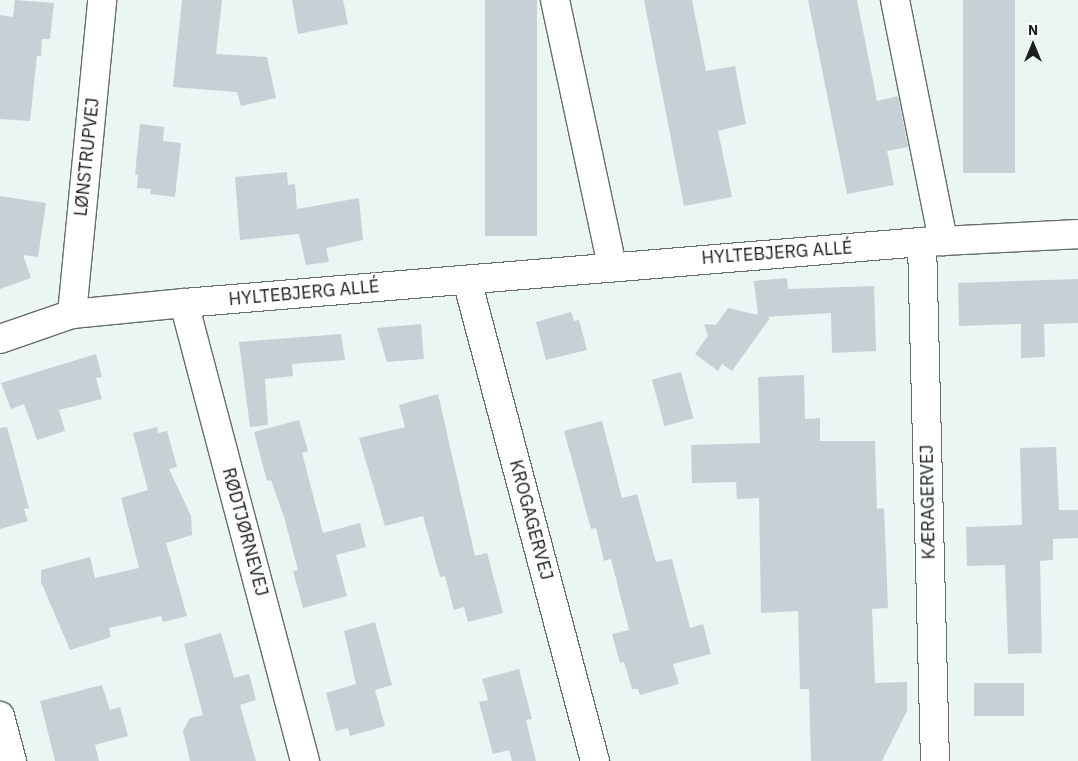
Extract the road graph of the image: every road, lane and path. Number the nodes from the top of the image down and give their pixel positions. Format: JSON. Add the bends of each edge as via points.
{"nodes":[{"id":1,"x":102,"y":0,"type":"edge"},
{"id":2,"x":555,"y":0,"type":"edge"},
{"id":3,"x":895,"y":0,"type":"edge"},
{"id":4,"x":1078,"y":234,"type":"edge"},
{"id":5,"x":933,"y":242,"type":"junction"},
{"id":6,"x":612,"y":266,"type":"junction"},
{"id":7,"x":467,"y":280,"type":"junction"},
{"id":8,"x":184,"y":303,"type":"junction"},
{"id":9,"x":72,"y":314,"type":"junction"},
{"id":10,"x":0,"y":339,"type":"edge"},
{"id":11,"x":0,"y":716,"type":"edge"},
{"id":12,"x":12,"y":761,"type":"edge"},
{"id":13,"x":305,"y":761,"type":"edge"},
{"id":14,"x":595,"y":761,"type":"edge"},
{"id":15,"x":934,"y":761,"type":"edge"}],
"edges":[{"from":1,"to":9,"type":"street","name":"LØNSTRUPVEJ"},
{"from":2,"to":6,"type":"street"},
{"from":3,"to":5,"type":"street"},
{"from":4,"to":5,"type":"street","name":"HYLTEBJERG ALLÉ"},
{"from":5,"to":6,"type":"street","name":"HYLTEBJERG ALLÉ"},
{"from":5,"to":15,"type":"street","name":"KÆRAGERVEJ"},
{"from":6,"to":7,"type":"street","name":"HYLTEBJERG ALLÉ"},
{"from":7,"to":8,"type":"street","name":"HYLTEBJERG ALLÉ"},
{"from":7,"to":14,"type":"street","name":"KROGAGERVEJ"},
{"from":8,"to":9,"type":"street","name":"HYLTEBJERG ALLÉ"},
{"from":8,"to":13,"type":"street","name":"RØDTJØRNEVEJ"},
{"from":9,"to":10,"type":"street","name":"HYLTEBJERG ALLÉ"},
{"from":11,"to":12,"type":"street"}]}
